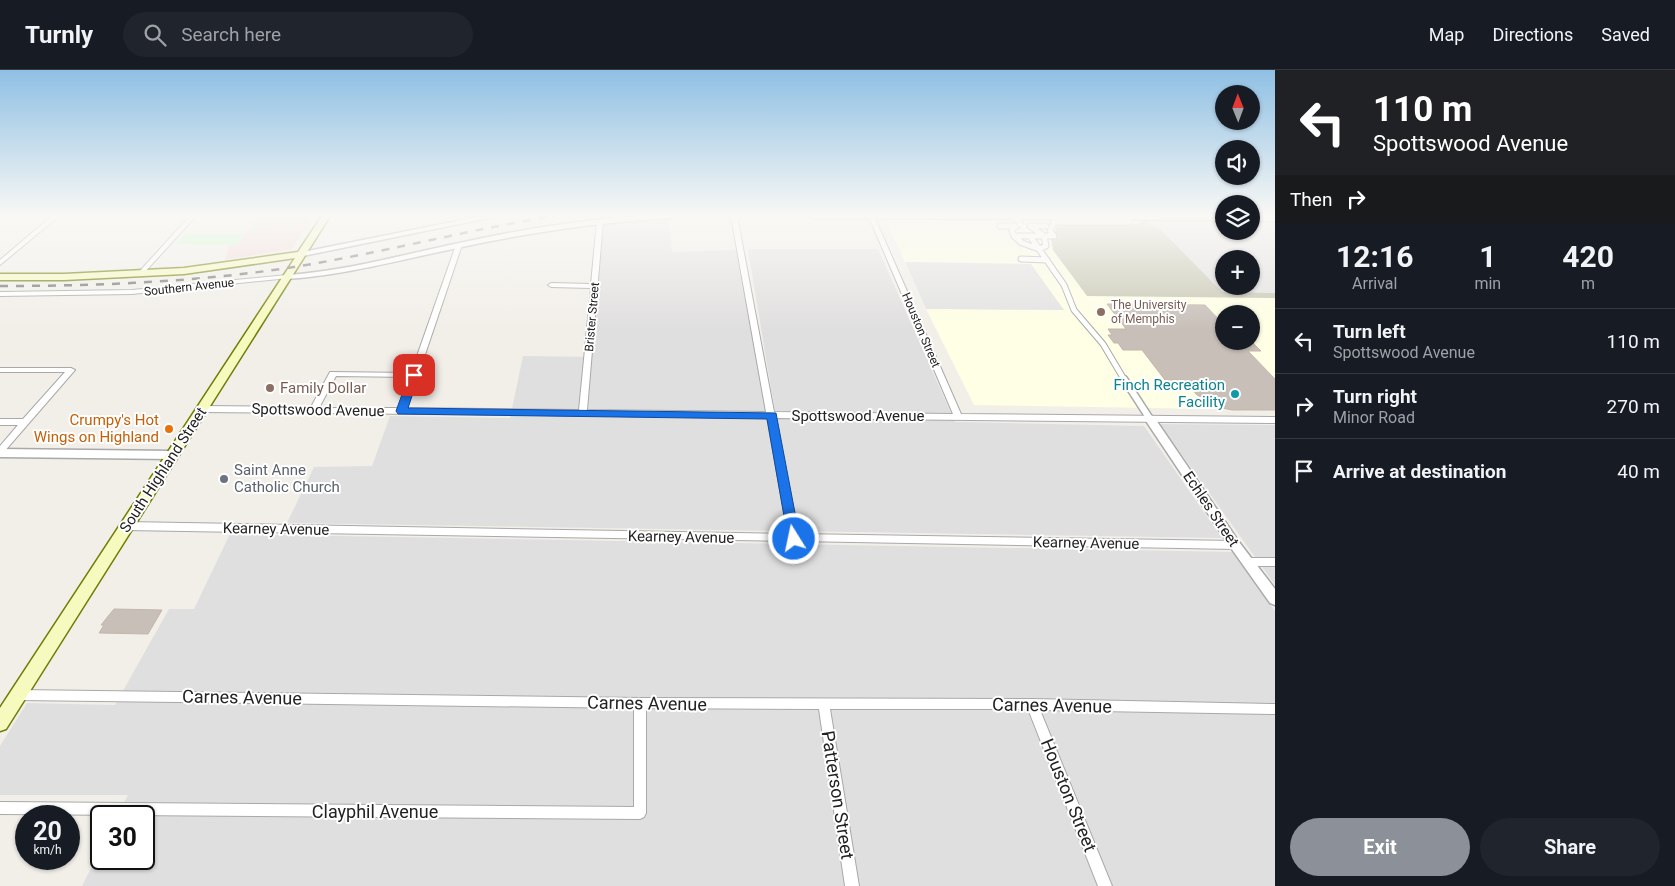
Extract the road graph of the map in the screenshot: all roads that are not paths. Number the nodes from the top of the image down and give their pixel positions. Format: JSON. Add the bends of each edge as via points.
{"nodes":[{"id":1,"x":11,"y":254,"type":"edge"},
{"id":2,"x":158,"y":254,"type":"edge"},
{"id":3,"x":303,"y":254,"type":"joint"},
{"id":4,"x":416,"y":254,"type":"edge"},
{"id":5,"x":456,"y":254,"type":"edge"},
{"id":6,"x":597,"y":254,"type":"edge"},
{"id":7,"x":741,"y":254,"type":"edge"},
{"id":8,"x":888,"y":254,"type":"edge"},
{"id":9,"x":1043,"y":254,"type":"edge"},
{"id":10,"x":1021,"y":260,"type":"dead end"},
{"id":11,"x":1047,"y":260,"type":"junction"},
{"id":12,"x":0,"y":263,"type":"edge"},
{"id":13,"x":140,"y":274,"type":"junction"},
{"id":14,"x":0,"y":277,"type":"edge"},
{"id":15,"x":288,"y":277,"type":"junction"},
{"id":16,"x":551,"y":285,"type":"dead end"},
{"id":17,"x":595,"y":286,"type":"junction"},
{"id":18,"x":0,"y":294,"type":"edge"},
{"id":19,"x":0,"y":370,"type":"edge"},
{"id":20,"x":414,"y":375,"type":"junction"},
{"id":21,"x":202,"y":409,"type":"junction"},
{"id":22,"x":314,"y":410,"type":"junction"},
{"id":23,"x":402,"y":411,"type":"junction"},
{"id":24,"x":583,"y":413,"type":"junction"},
{"id":25,"x":772,"y":416,"type":"junction"},
{"id":26,"x":958,"y":417,"type":"junction"},
{"id":27,"x":1150,"y":418,"type":"junction"},
{"id":28,"x":1275,"y":420,"type":"edge"},
{"id":29,"x":0,"y":422,"type":"edge"},
{"id":30,"x":25,"y":422,"type":"junction"},
{"id":31,"x":0,"y":452,"type":"edge"},
{"id":32,"x":173,"y":455,"type":"junction"},
{"id":33,"x":127,"y":526,"type":"junction"},
{"id":34,"x":794,"y":539,"type":"junction"},
{"id":35,"x":1235,"y":545,"type":"junction"},
{"id":36,"x":1248,"y":562,"type":"junction"},
{"id":37,"x":1275,"y":562,"type":"edge"},
{"id":38,"x":1275,"y":599,"type":"edge"},
{"id":39,"x":19,"y":695,"type":"junction"},
{"id":40,"x":640,"y":703,"type":"junction"},
{"id":41,"x":824,"y":704,"type":"junction"},
{"id":42,"x":1032,"y":704,"type":"junction"},
{"id":43,"x":1275,"y":709,"type":"edge"},
{"id":44,"x":2,"y":718,"type":"edge"},
{"id":45,"x":0,"y":808,"type":"edge"},
{"id":46,"x":852,"y":886,"type":"edge"},
{"id":47,"x":1106,"y":886,"type":"edge"}],
"edges":[{"from":1,"to":12,"type":"street"},
{"from":2,"to":13,"type":"street"},
{"from":3,"to":13,"type":"main road","name":"Southern Avenue"},
{"from":3,"to":15,"type":"main road","name":"South Highland Street"},
{"from":4,"to":15,"type":"street","name":"Southern Avenue","via":[[326,273]]},
{"from":5,"to":20,"type":"street"},
{"from":6,"to":17,"type":"street","name":"Brister Street"},
{"from":7,"to":25,"type":"street"},
{"from":8,"to":26,"type":"street","name":"Houston Street"},
{"from":9,"to":11,"type":"street"},
{"from":10,"to":11,"type":"street"},
{"from":11,"to":27,"type":"street","via":[[1064,285],[1074,310],[1104,344]]},
{"from":13,"to":14,"type":"main road","name":"Southern Avenue"},
{"from":15,"to":18,"type":"street","name":"Southern Avenue","via":[[132,292]]},
{"from":15,"to":21,"type":"main road","name":"South Highland Street"},
{"from":16,"to":17,"type":"street"},
{"from":17,"to":24,"type":"street","name":"Brister Street"},
{"from":19,"to":30,"type":"street","via":[[71,370]]},
{"from":20,"to":22,"type":"street","via":[[332,374]]},
{"from":20,"to":23,"type":"street"},
{"from":21,"to":22,"type":"street","name":"Spottswood Avenue"},
{"from":21,"to":32,"type":"main road","name":"South Highland Street"},
{"from":22,"to":23,"type":"street","name":"Spottswood Avenue"},
{"from":23,"to":24,"type":"street","name":"Spottswood Avenue"},
{"from":24,"to":25,"type":"street","name":"Spottswood Avenue"},
{"from":25,"to":26,"type":"street","name":"Spottswood Avenue"},
{"from":25,"to":34,"type":"street"},
{"from":26,"to":27,"type":"street","name":"Spottswood Avenue"},
{"from":27,"to":28,"type":"street","name":"Spottswood Avenue"},
{"from":27,"to":35,"type":"street","name":"Echles Street"},
{"from":29,"to":30,"type":"street"},
{"from":30,"to":31,"type":"street"},
{"from":31,"to":32,"type":"street"},
{"from":32,"to":33,"type":"main road","name":"South Highland Street"},
{"from":33,"to":34,"type":"street","name":"Kearney Avenue"},
{"from":33,"to":39,"type":"main road","name":"South Highland Street"},
{"from":34,"to":35,"type":"street","name":"Kearney Avenue"},
{"from":35,"to":36,"type":"street","name":"Echles Street"},
{"from":36,"to":37,"type":"street"},
{"from":36,"to":38,"type":"street","name":"Echles Street"},
{"from":39,"to":40,"type":"street","name":"Carnes Avenue"},
{"from":39,"to":44,"type":"main road","name":"South Highland Street"},
{"from":40,"to":41,"type":"street","name":"Carnes Avenue"},
{"from":40,"to":45,"type":"street","name":"Clayphil Avenue","via":[[640,812]]},
{"from":41,"to":42,"type":"street","name":"Carnes Avenue"},
{"from":41,"to":46,"type":"street","name":"Patterson Street"},
{"from":42,"to":43,"type":"street","name":"Carnes Avenue"},
{"from":42,"to":47,"type":"street","name":"Houston Street"}]}
